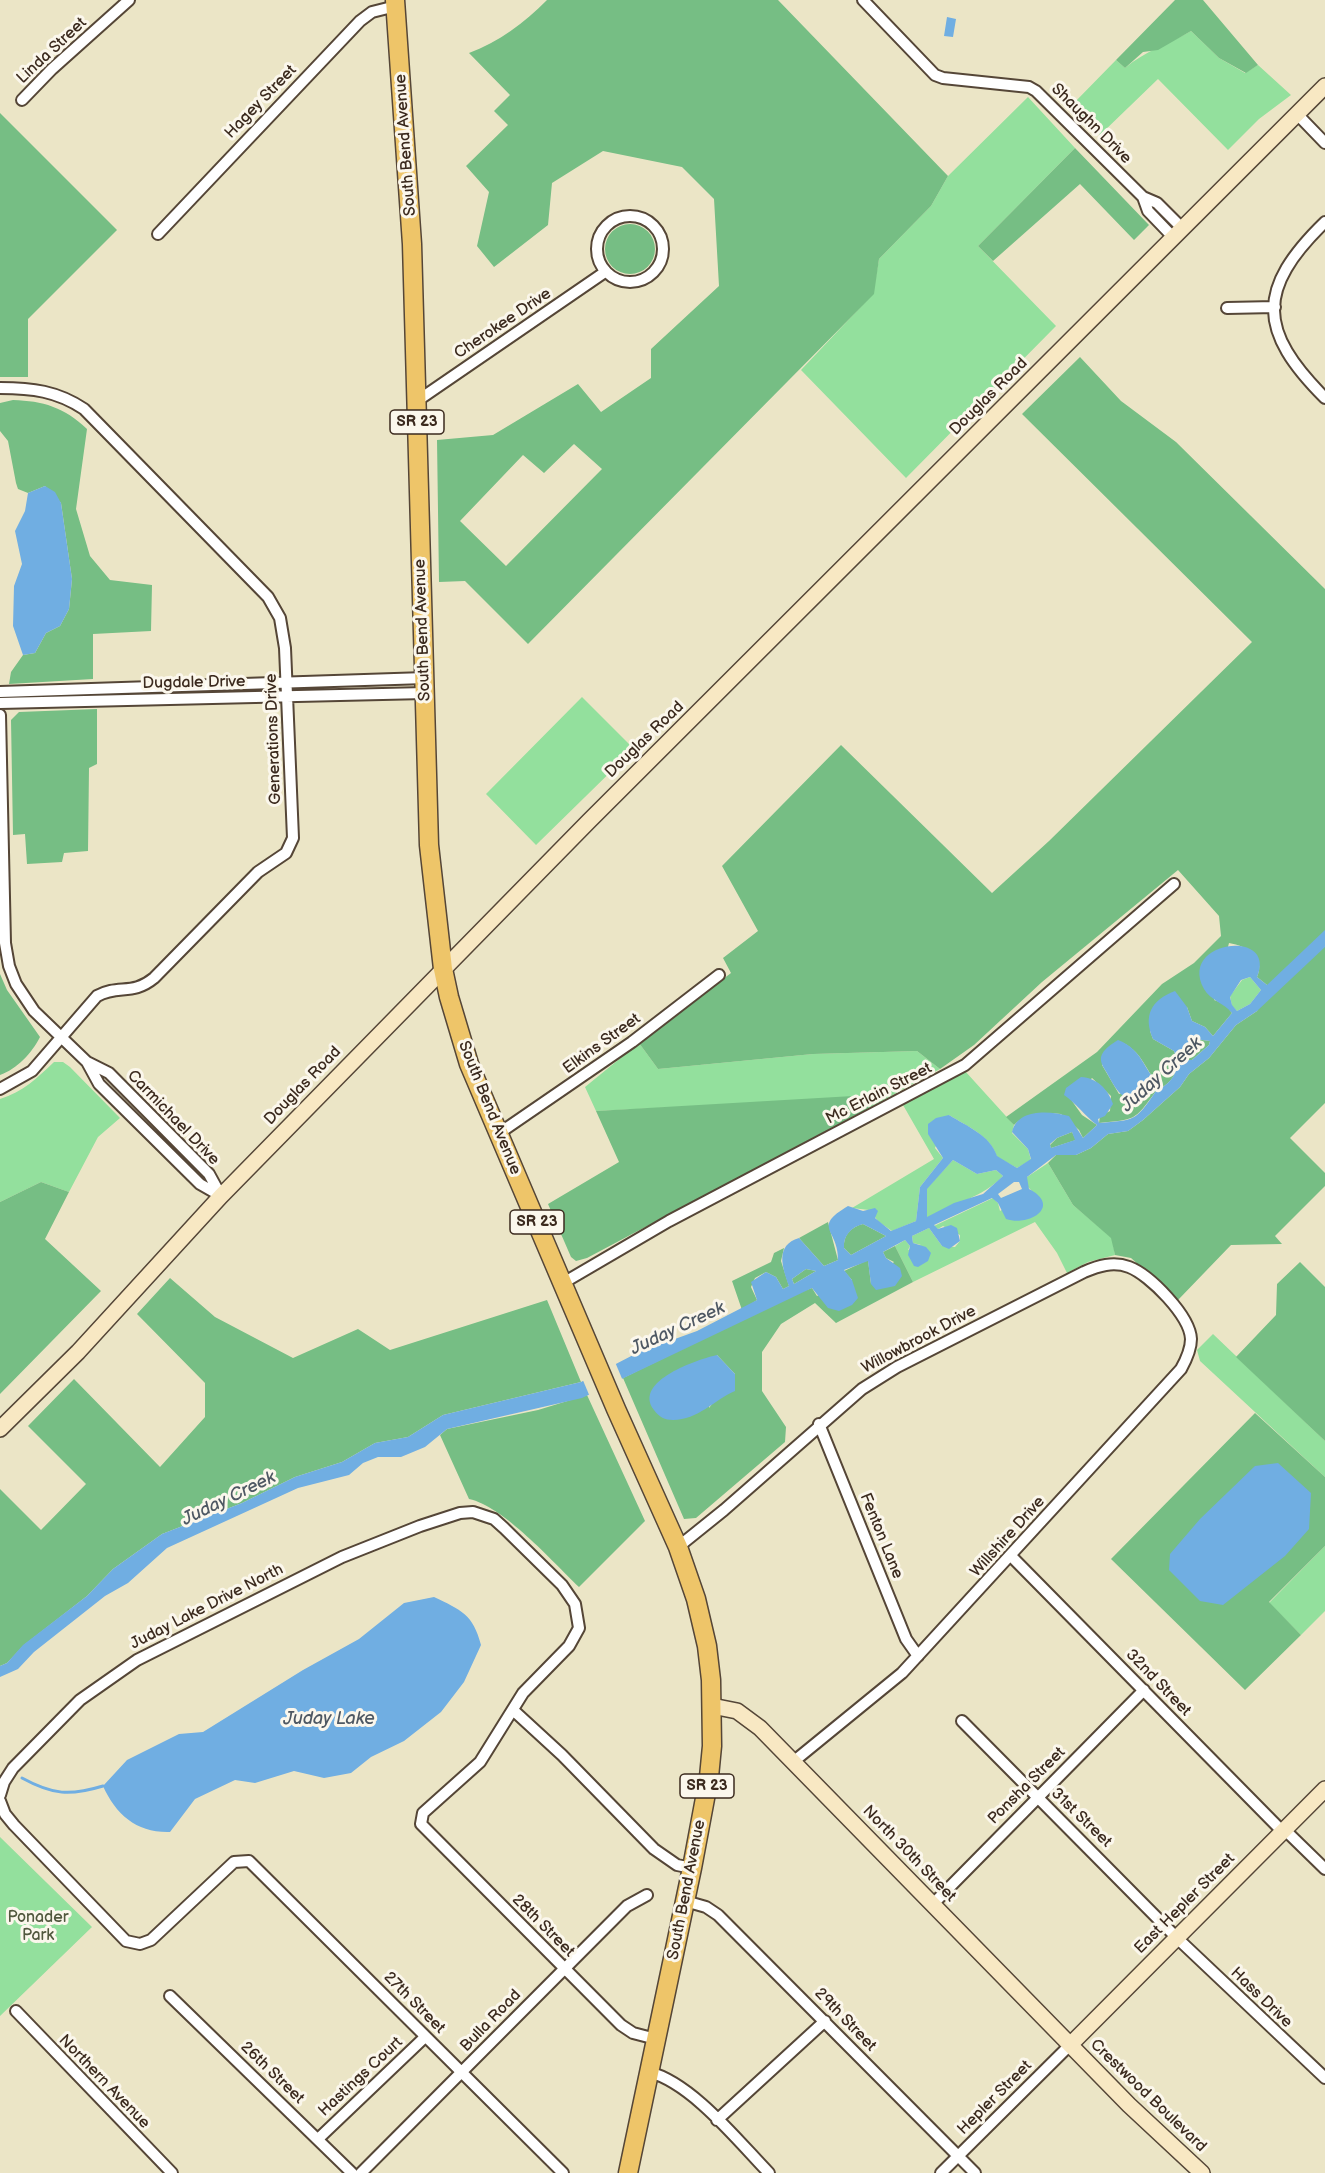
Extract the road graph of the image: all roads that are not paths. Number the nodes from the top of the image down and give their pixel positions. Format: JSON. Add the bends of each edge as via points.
{"nodes":[{"id":1,"x":129,"y":0,"type":"edge"},
{"id":2,"x":863,"y":0,"type":"edge"},
{"id":3,"x":396,"y":3,"type":"edge"},
{"id":4,"x":1325,"y":86,"type":"edge"},
{"id":5,"x":22,"y":100,"type":"dead end"},
{"id":6,"x":1297,"y":114,"type":"junction"},
{"id":7,"x":1325,"y":143,"type":"edge"},
{"id":8,"x":1325,"y":222,"type":"edge"},
{"id":9,"x":1178,"y":232,"type":"junction"},
{"id":10,"x":158,"y":234,"type":"dead end"},
{"id":11,"x":605,"y":272,"type":"junction"},
{"id":12,"x":1275,"y":307,"type":"junction"},
{"id":13,"x":1227,"y":308,"type":"dead end"},
{"id":14,"x":0,"y":388,"type":"edge"},
{"id":15,"x":1325,"y":398,"type":"edge"},
{"id":16,"x":417,"y":401,"type":"junction"},
{"id":17,"x":286,"y":683,"type":"junction"},
{"id":18,"x":425,"y":686,"type":"junction"},
{"id":19,"x":0,"y":692,"type":"edge"},
{"id":20,"x":286,"y":696,"type":"junction"},
{"id":21,"x":0,"y":703,"type":"edge"},
{"id":22,"x":0,"y":715,"type":"edge"},
{"id":23,"x":1174,"y":884,"type":"dead end"},
{"id":24,"x":443,"y":969,"type":"junction"},
{"id":25,"x":719,"y":975,"type":"dead end"},
{"id":26,"x":62,"y":1038,"type":"junction"},
{"id":27,"x":87,"y":1062,"type":"junction"},
{"id":28,"x":0,"y":1089,"type":"edge"},
{"id":29,"x":164,"y":1129,"type":"junction"},
{"id":30,"x":498,"y":1134,"type":"junction"},
{"id":31,"x":154,"y":1139,"type":"junction"},
{"id":32,"x":221,"y":1196,"type":"junction"},
{"id":33,"x":563,"y":1282,"type":"junction"},
{"id":34,"x":1171,"y":1303,"type":"joint"},
{"id":35,"x":819,"y":1424,"type":"junction"},
{"id":36,"x":0,"y":1429,"type":"edge"},
{"id":37,"x":678,"y":1547,"type":"junction"},
{"id":38,"x":1011,"y":1556,"type":"junction"},
{"id":39,"x":918,"y":1656,"type":"junction"},
{"id":40,"x":1144,"y":1690,"type":"junction"},
{"id":41,"x":712,"y":1706,"type":"junction"},
{"id":42,"x":513,"y":1710,"type":"junction"},
{"id":43,"x":962,"y":1720,"type":"dead end"},
{"id":44,"x":793,"y":1762,"type":"junction"},
{"id":45,"x":1325,"y":1789,"type":"edge"},
{"id":46,"x":0,"y":1795,"type":"edge"},
{"id":47,"x":1037,"y":1797,"type":"junction"},
{"id":48,"x":0,"y":1801,"type":"edge"},
{"id":49,"x":1284,"y":1831,"type":"junction"},
{"id":50,"x":692,"y":1868,"type":"junction"},
{"id":51,"x":1325,"y":1869,"type":"edge"},
{"id":52,"x":647,"y":1895,"type":"dead end"},
{"id":53,"x":685,"y":1901,"type":"junction"},
{"id":54,"x":932,"y":1905,"type":"junction"},
{"id":55,"x":1177,"y":1938,"type":"junction"},
{"id":56,"x":564,"y":1968,"type":"junction"},
{"id":57,"x":170,"y":1996,"type":"dead end"},
{"id":58,"x":16,"y":2012,"type":"dead end"},
{"id":59,"x":825,"y":2021,"type":"junction"},
{"id":60,"x":425,"y":2037,"type":"junction"},
{"id":61,"x":656,"y":2039,"type":"junction"},
{"id":62,"x":1070,"y":2044,"type":"junction"},
{"id":63,"x":462,"y":2072,"type":"junction"},
{"id":64,"x":649,"y":2072,"type":"junction"},
{"id":65,"x":1325,"y":2078,"type":"edge"},
{"id":66,"x":717,"y":2120,"type":"junction"},
{"id":67,"x":318,"y":2139,"type":"junction"},
{"id":68,"x":959,"y":2156,"type":"junction"},
{"id":69,"x":172,"y":2173,"type":"edge"},
{"id":70,"x":352,"y":2173,"type":"edge"},
{"id":71,"x":362,"y":2173,"type":"edge"},
{"id":72,"x":563,"y":2173,"type":"edge"},
{"id":73,"x":628,"y":2173,"type":"edge"},
{"id":74,"x":769,"y":2173,"type":"edge"},
{"id":75,"x":941,"y":2173,"type":"edge"},
{"id":76,"x":975,"y":2173,"type":"edge"},
{"id":77,"x":1202,"y":2173,"type":"edge"}],
"edges":[{"from":1,"to":5,"type":"street","name":"Linda Street"},
{"from":2,"to":9,"type":"street","name":"Shaughn Drive","via":[[935,75],[1036,91],[1143,197],[1148,212]]},
{"from":3,"to":10,"type":"street","name":"Hagey Street","via":[[360,21]]},
{"from":3,"to":16,"type":"main road","name":"South Bend Avenue","number":"SR 23","via":[[408,169]]},
{"from":4,"to":6,"type":"street","name":"Douglas Road"},
{"from":6,"to":7,"type":"street"},
{"from":6,"to":9,"type":"street","name":"Douglas Road"},
{"from":8,"to":12,"type":"street","via":[[1287,265]]},
{"from":9,"to":24,"type":"street","name":"Douglas Road"},
{"from":11,"to":11,"type":"street","via":[[596,246],[610,222],[638,216],[655,227],[661,235],[663,256],[652,274],[634,283]]},
{"from":11,"to":16,"type":"street","name":"Cherokee Drive"},
{"from":12,"to":13,"type":"street"},
{"from":12,"to":15,"type":"street","via":[[1275,323],[1283,347],[1294,366]]},
{"from":14,"to":17,"type":"street","name":"Generations Drive","via":[[47,391],[84,409],[256,582],[283,629]]},
{"from":16,"to":18,"type":"main road","name":"South Bend Avenue","number":"SR 23"},
{"from":17,"to":18,"type":"street","name":"Dugdale Drive"},
{"from":17,"to":19,"type":"street","name":"Dugdale Drive"},
{"from":17,"to":20,"type":"street","name":"Generations Drive"},
{"from":18,"to":20,"type":"street","name":"Dugdale Drive"},
{"from":18,"to":24,"type":"main road","name":"South Bend Avenue","number":"SR 23","via":[[429,845]]},
{"from":20,"to":21,"type":"street","name":"Dugdale Drive"},
{"from":20,"to":26,"type":"street","name":"Generations Drive","via":[[293,838],[290,848],[258,872],[148,982],[136,990],[112,990],[98,996]]},
{"from":22,"to":26,"type":"street","name":"Carmichael Drive","via":[[5,943],[9,966],[25,998]]},
{"from":23,"to":33,"type":"street","name":"Mc Erlain Street","via":[[965,1065],[669,1221]]},
{"from":24,"to":30,"type":"main road","name":"South Bend Avenue","number":"SR 23","via":[[466,1056]]},
{"from":24,"to":32,"type":"street","name":"Douglas Road"},
{"from":25,"to":30,"type":"street","name":"Elkins Street","via":[[632,1042]]},
{"from":26,"to":27,"type":"street","name":"Carmichael Drive"},
{"from":26,"to":28,"type":"street","name":"Generations Drive","via":[[32,1071]]},
{"from":27,"to":29,"type":"street","name":"Carmichael Drive","via":[[110,1073]]},
{"from":27,"to":31,"type":"street","name":"Carmichael Drive","via":[[99,1084]]},
{"from":29,"to":31,"type":"street"},
{"from":29,"to":32,"type":"street","name":"Carmichael Drive","via":[[209,1174]]},
{"from":30,"to":33,"type":"main road","name":"South Bend Avenue","number":"SR 23"},
{"from":31,"to":32,"type":"street","name":"Carmichael Drive","via":[[200,1184]]},
{"from":32,"to":36,"type":"street","name":"Douglas Road","via":[[78,1352]]},
{"from":33,"to":37,"type":"main road","name":"South Bend Avenue","number":"SR 23"},
{"from":34,"to":35,"type":"street","name":"Willowbrook Drive","via":[[1145,1277],[1128,1267],[1097,1267],[879,1377]]},
{"from":34,"to":38,"type":"street","name":"Willshire Drive","via":[[1186,1322],[1191,1340],[1181,1369]]},
{"from":35,"to":37,"type":"street","name":"Willowbrook Drive"},
{"from":35,"to":39,"type":"street","name":"Fenton Lane","via":[[906,1639]]},
{"from":37,"to":41,"type":"main road","name":"South Bend Avenue","number":"SR 23","via":[[707,1646]]},
{"from":38,"to":39,"type":"street","name":"Willshire Drive"},
{"from":38,"to":40,"type":"street","name":"32nd Street"},
{"from":39,"to":44,"type":"street","name":"Willshire Drive","via":[[875,1697]]},
{"from":40,"to":47,"type":"street","name":"Ponsha Street"},
{"from":40,"to":49,"type":"street","name":"32nd Street"},
{"from":41,"to":44,"type":"street","name":"North 30th Street","via":[[737,1711],[749,1719]]},
{"from":41,"to":50,"type":"main road","name":"South Bend Avenue","number":"SR 23","via":[[709,1777]]},
{"from":42,"to":46,"type":"street","name":"Juday Lake Drive North","via":[[532,1683],[576,1637],[579,1623],[575,1604],[562,1585],[494,1519],[473,1512],[460,1513],[342,1557],[137,1660],[80,1700],[13,1768]]},
{"from":42,"to":50,"type":"street","via":[[660,1854],[677,1865]]},
{"from":42,"to":56,"type":"street","name":"28th Street","via":[[480,1762],[420,1820],[439,1844]]},
{"from":43,"to":47,"type":"street","name":"31st Street"},
{"from":44,"to":54,"type":"street","name":"North 30th Street"},
{"from":45,"to":49,"type":"street","name":"East Hepler Street"},
{"from":47,"to":54,"type":"street","name":"Ponsha Street"},
{"from":47,"to":55,"type":"street","name":"31st Street"},
{"from":48,"to":60,"type":"street","name":"27th Street","via":[[5,1814],[126,1941],[146,1943],[239,1860],[252,1864]]},
{"from":49,"to":51,"type":"street","name":"32nd Street"},
{"from":49,"to":55,"type":"street","name":"East Hepler Street"},
{"from":50,"to":53,"type":"main road","name":"South Bend Avenue","number":"SR 23"},
{"from":52,"to":56,"type":"street","name":"Bulla Road","via":[[627,1906]]},
{"from":53,"to":59,"type":"street","name":"29th Street","via":[[718,1915]]},
{"from":53,"to":61,"type":"main road","name":"South Bend Avenue","number":"SR 23"},
{"from":54,"to":62,"type":"street","name":"North 30th Street"},
{"from":55,"to":62,"type":"street","name":"East Hepler Street"},
{"from":55,"to":65,"type":"street","name":"Hass Drive"},
{"from":56,"to":61,"type":"street","name":"28th Street","via":[[621,2025]]},
{"from":56,"to":63,"type":"street","name":"Bulla Road"},
{"from":57,"to":67,"type":"street","name":"26th Street"},
{"from":58,"to":69,"type":"street","name":"Northern Avenue"},
{"from":59,"to":66,"type":"street"},
{"from":59,"to":68,"type":"street","name":"29th Street"},
{"from":60,"to":63,"type":"street","name":"27th Street"},
{"from":60,"to":67,"type":"street","name":"Hastings Court"},
{"from":61,"to":64,"type":"main road","name":"South Bend Avenue","number":"SR 23"},
{"from":62,"to":68,"type":"street","name":"Hepler Street"},
{"from":62,"to":77,"type":"street","name":"Crestwood Boulevard"},
{"from":63,"to":71,"type":"street","name":"Bulla Road"},
{"from":63,"to":72,"type":"street","name":"27th Street"},
{"from":64,"to":66,"type":"street","via":[[674,2083]]},
{"from":64,"to":73,"type":"main road","name":"South Bend Avenue","number":"SR 23"},
{"from":66,"to":74,"type":"street"},
{"from":67,"to":70,"type":"street","name":"26th Street"},
{"from":68,"to":75,"type":"street","name":"Hepler Street"},
{"from":68,"to":76,"type":"street","name":"29th Street"}]}
